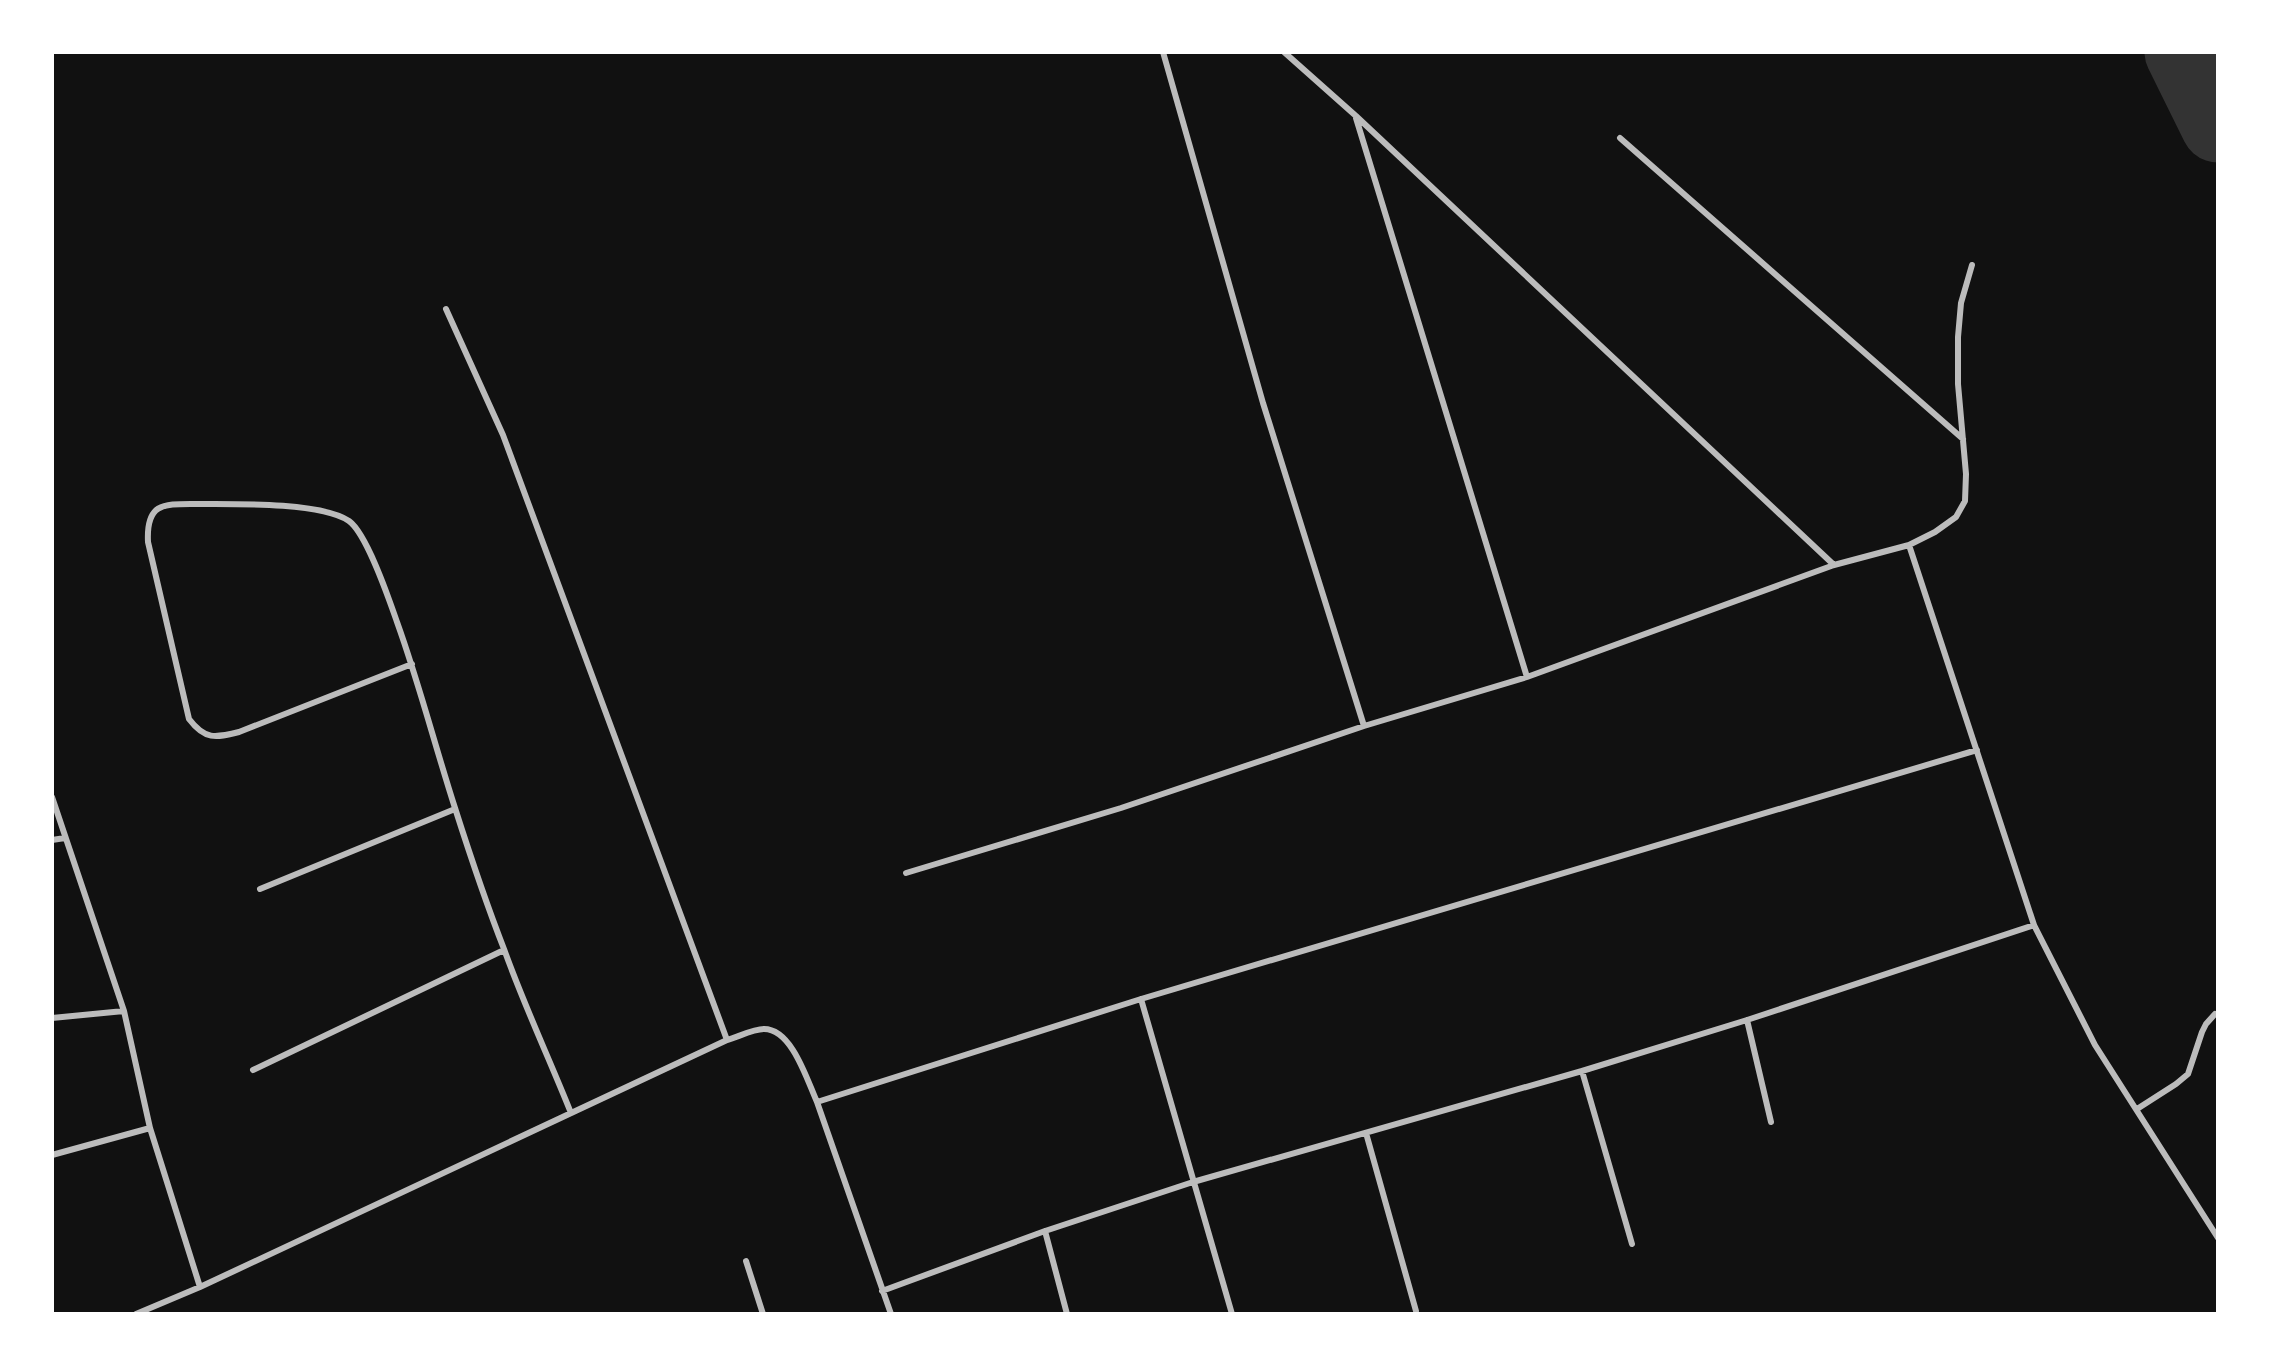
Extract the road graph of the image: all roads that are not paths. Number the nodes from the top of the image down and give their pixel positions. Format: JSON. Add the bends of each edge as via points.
{"nodes":[{"id":1,"x":1163,"y":52,"type":"edge"},
{"id":2,"x":1284,"y":52,"type":"edge"},
{"id":3,"x":1356,"y":116,"type":"junction"},
{"id":4,"x":1620,"y":138,"type":"dead end"},
{"id":5,"x":1972,"y":265,"type":"dead end"},
{"id":6,"x":447,"y":309,"type":"dead end"},
{"id":7,"x":1964,"y":440,"type":"junction"},
{"id":8,"x":1909,"y":544,"type":"junction"},
{"id":9,"x":1834,"y":565,"type":"junction"},
{"id":10,"x":412,"y":664,"type":"junction"},
{"id":11,"x":1527,"y":677,"type":"junction"},
{"id":12,"x":1364,"y":726,"type":"junction"},
{"id":13,"x":1977,"y":750,"type":"junction"},
{"id":14,"x":52,"y":797,"type":"edge"},
{"id":15,"x":455,"y":808,"type":"junction"},
{"id":16,"x":65,"y":838,"type":"junction"},
{"id":17,"x":52,"y":840,"type":"edge"},
{"id":18,"x":906,"y":873,"type":"dead end"},
{"id":19,"x":260,"y":889,"type":"dead end"},
{"id":20,"x":2034,"y":925,"type":"junction"},
{"id":21,"x":504,"y":950,"type":"junction"},
{"id":22,"x":1141,"y":999,"type":"junction"},
{"id":23,"x":124,"y":1011,"type":"junction"},
{"id":24,"x":2215,"y":1014,"type":"dead end"},
{"id":25,"x":52,"y":1018,"type":"edge"},
{"id":26,"x":1746,"y":1020,"type":"junction"},
{"id":27,"x":727,"y":1040,"type":"junction"},
{"id":28,"x":253,"y":1070,"type":"dead end"},
{"id":29,"x":1582,"y":1071,"type":"junction"},
{"id":30,"x":817,"y":1102,"type":"junction"},
{"id":31,"x":2137,"y":1108,"type":"junction"},
{"id":32,"x":571,"y":1113,"type":"junction"},
{"id":33,"x":1771,"y":1122,"type":"dead end"},
{"id":34,"x":150,"y":1128,"type":"junction"},
{"id":35,"x":1366,"y":1133,"type":"junction"},
{"id":36,"x":52,"y":1155,"type":"edge"},
{"id":37,"x":1193,"y":1182,"type":"junction"},
{"id":38,"x":1045,"y":1231,"type":"junction"},
{"id":39,"x":2217,"y":1238,"type":"edge"},
{"id":40,"x":1632,"y":1245,"type":"dead end"},
{"id":41,"x":746,"y":1261,"type":"dead end"},
{"id":42,"x":200,"y":1287,"type":"junction"},
{"id":43,"x":882,"y":1291,"type":"junction"},
{"id":44,"x":1416,"y":1311,"type":"dead end"},
{"id":45,"x":136,"y":1314,"type":"edge"},
{"id":46,"x":763,"y":1314,"type":"edge"},
{"id":47,"x":891,"y":1314,"type":"edge"},
{"id":48,"x":1067,"y":1314,"type":"edge"},
{"id":49,"x":1232,"y":1314,"type":"edge"}],
"edges":[{"from":1,"to":12,"type":"street","via":[[1263,403]]},
{"from":2,"to":3,"type":"street"},
{"from":3,"to":9,"type":"street"},
{"from":3,"to":11,"type":"street"},
{"from":4,"to":7,"type":"street"},
{"from":5,"to":7,"type":"street","via":[[1961,303],[1958,337]]},
{"from":6,"to":27,"type":"street","via":[[503,435]]},
{"from":7,"to":8,"type":"street","via":[[1965,501],[1956,517]]},
{"from":8,"to":9,"type":"street"},
{"from":8,"to":13,"type":"street"},
{"from":9,"to":11,"type":"street"},
{"from":10,"to":10,"type":"street","via":[[239,732],[210,736],[198,731],[189,719],[148,542],[151,515],[171,504],[247,504],[318,510],[351,522],[381,579]]},
{"from":10,"to":15,"type":"street"},
{"from":11,"to":12,"type":"street"},
{"from":12,"to":18,"type":"street","via":[[1122,808]]},
{"from":13,"to":20,"type":"street"},
{"from":13,"to":22,"type":"street"},
{"from":14,"to":16,"type":"street"},
{"from":15,"to":19,"type":"street"},
{"from":15,"to":21,"type":"street"},
{"from":16,"to":17,"type":"street"},
{"from":16,"to":23,"type":"street"},
{"from":20,"to":26,"type":"street"},
{"from":20,"to":31,"type":"street","via":[[2095,1045]]},
{"from":21,"to":28,"type":"street"},
{"from":21,"to":32,"type":"street"},
{"from":22,"to":30,"type":"street"},
{"from":22,"to":37,"type":"street"},
{"from":23,"to":25,"type":"street"},
{"from":23,"to":34,"type":"street"},
{"from":24,"to":31,"type":"street","via":[[2206,1024],[2188,1074]]},
{"from":26,"to":29,"type":"street"},
{"from":26,"to":33,"type":"street"},
{"from":27,"to":30,"type":"street","via":[[764,1029],[778,1033],[797,1057]]},
{"from":27,"to":32,"type":"street"},
{"from":29,"to":35,"type":"street"},
{"from":29,"to":40,"type":"street"},
{"from":30,"to":43,"type":"street"},
{"from":31,"to":39,"type":"street"},
{"from":32,"to":42,"type":"street"},
{"from":34,"to":36,"type":"street"},
{"from":34,"to":42,"type":"street"},
{"from":35,"to":37,"type":"street"},
{"from":35,"to":44,"type":"street"},
{"from":37,"to":38,"type":"street"},
{"from":37,"to":49,"type":"street"},
{"from":38,"to":43,"type":"street"},
{"from":38,"to":48,"type":"street"},
{"from":41,"to":46,"type":"street"},
{"from":42,"to":45,"type":"street"},
{"from":43,"to":47,"type":"street"}]}
